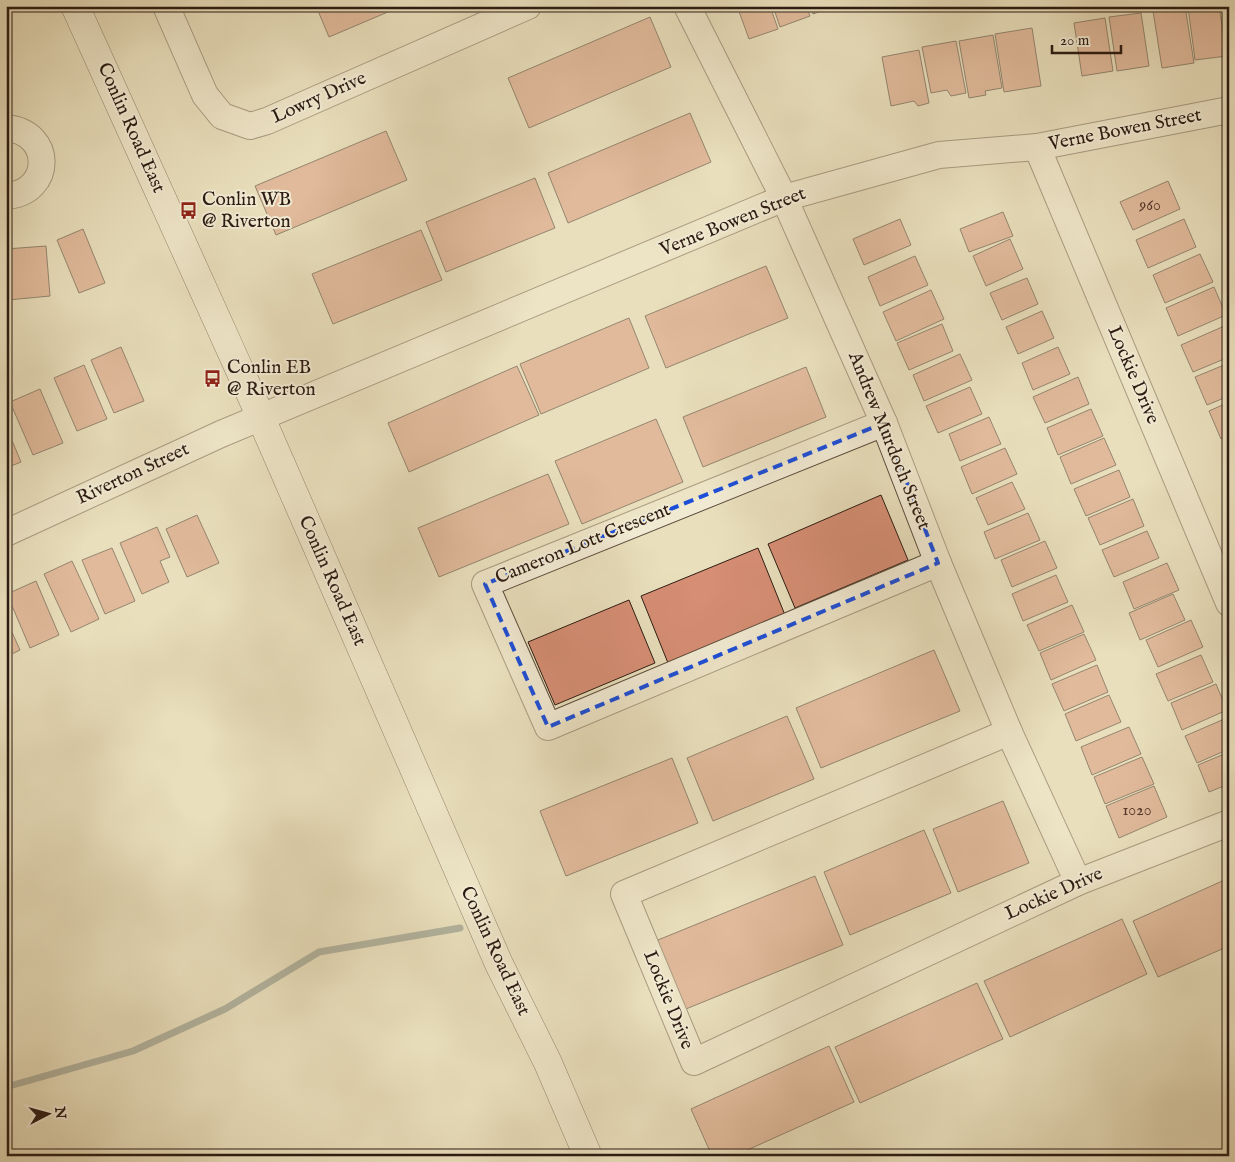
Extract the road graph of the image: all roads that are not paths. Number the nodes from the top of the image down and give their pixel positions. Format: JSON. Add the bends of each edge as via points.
{"nodes":[{"id":1,"x":75,"y":6,"type":"edge"},
{"id":2,"x":166,"y":6,"type":"edge"},
{"id":3,"x":528,"y":6,"type":"edge"},
{"id":4,"x":687,"y":6,"type":"edge"},
{"id":5,"x":1229,"y":110,"type":"edge"},
{"id":6,"x":6,"y":128,"type":"edge"},
{"id":7,"x":1037,"y":148,"type":"junction"},
{"id":8,"x":6,"y":196,"type":"edge"},
{"id":9,"x":784,"y":198,"type":"junction"},
{"id":10,"x":261,"y":418,"type":"junction"},
{"id":11,"x":884,"y":423,"type":"junction"},
{"id":12,"x":6,"y":533,"type":"edge"},
{"id":13,"x":938,"y":563,"type":"junction"},
{"id":14,"x":1229,"y":602,"type":"edge"},
{"id":15,"x":1009,"y":732,"type":"junction"},
{"id":16,"x":1229,"y":823,"type":"edge"},
{"id":17,"x":1078,"y":882,"type":"junction"},
{"id":18,"x":588,"y":1156,"type":"edge"}],
"edges":[{"from":1,"to":10,"type":"street","name":"Conlin Road East"},
{"from":2,"to":3,"type":"street","name":"Lowry Drive","via":[[205,95],[222,116],[250,126]]},
{"from":4,"to":9,"type":"street","name":"Andrew Murdoch Street"},
{"from":5,"to":7,"type":"street","name":"Verne Bowen Street"},
{"from":6,"to":8,"type":"street","via":[[27,133],[35,141],[42,162],[35,183],[16,196]]},
{"from":7,"to":9,"type":"street","name":"Verne Bowen Street","via":[[939,155]]},
{"from":7,"to":14,"type":"street","name":"Lockie Drive"},
{"from":9,"to":10,"type":"street","name":"Verne Bowen Street"},
{"from":9,"to":11,"type":"street","name":"Andrew Murdoch Street"},
{"from":10,"to":12,"type":"street","name":"Riverton Street"},
{"from":10,"to":18,"type":"street","name":"Conlin Road East","via":[[499,964],[548,1063]]},
{"from":11,"to":13,"type":"street","name":"Andrew Murdoch Street"},
{"from":11,"to":13,"type":"street","name":"Cameron Lott Crescent","via":[[485,584],[548,727]]},
{"from":13,"to":15,"type":"street","name":"Andrew Murdoch Street"},
{"from":15,"to":17,"type":"street","name":"Andrew Murdoch Street"},
{"from":15,"to":17,"type":"street","name":"Lockie Drive","via":[[624,894],[694,1062]]},
{"from":16,"to":17,"type":"street","name":"Lockie Drive"}]}
